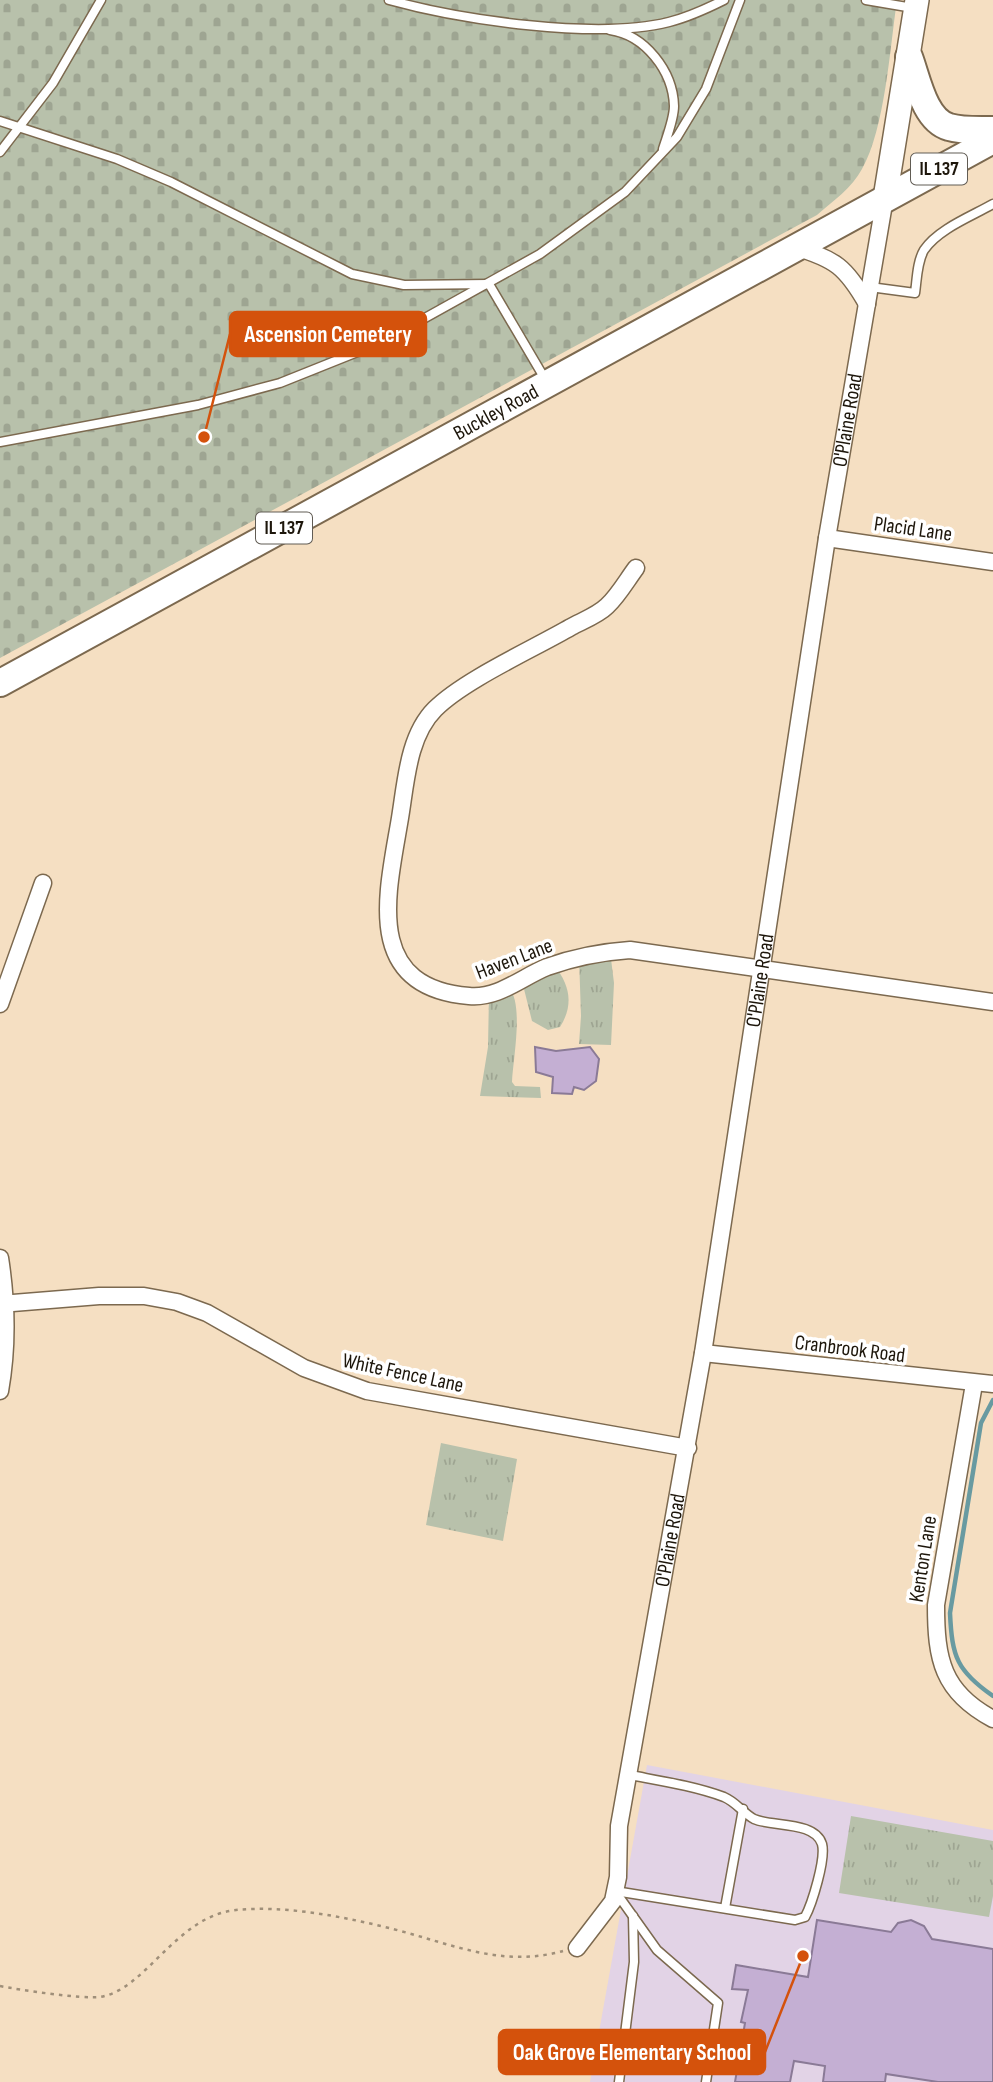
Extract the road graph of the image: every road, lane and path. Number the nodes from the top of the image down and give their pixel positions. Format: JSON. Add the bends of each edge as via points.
{"nodes":[{"id":1,"x":101,"y":0,"type":"edge"},
{"id":2,"x":389,"y":0,"type":"edge"},
{"id":3,"x":724,"y":0,"type":"edge"},
{"id":4,"x":740,"y":0,"type":"edge"},
{"id":5,"x":866,"y":0,"type":"edge"},
{"id":6,"x":917,"y":4,"type":"edge"},
{"id":7,"x":590,"y":27,"type":"junction"},
{"id":8,"x":909,"y":57,"type":"junction"},
{"id":9,"x":0,"y":121,"type":"edge"},
{"id":10,"x":21,"y":128,"type":"junction"},
{"id":11,"x":993,"y":130,"type":"edge"},
{"id":12,"x":993,"y":140,"type":"edge"},
{"id":13,"x":0,"y":152,"type":"edge"},
{"id":14,"x":662,"y":154,"type":"junction"},
{"id":15,"x":885,"y":198,"type":"junction"},
{"id":16,"x":993,"y":204,"type":"edge"},
{"id":17,"x":795,"y":247,"type":"junction"},
{"id":18,"x":489,"y":284,"type":"junction"},
{"id":19,"x":868,"y":295,"type":"junction"},
{"id":20,"x":547,"y":384,"type":"junction"},
{"id":21,"x":0,"y":442,"type":"edge"},
{"id":22,"x":827,"y":538,"type":"junction"},
{"id":23,"x":993,"y":562,"type":"edge"},
{"id":24,"x":636,"y":568,"type":"dead end"},
{"id":25,"x":0,"y":683,"type":"edge"},
{"id":26,"x":43,"y":883,"type":"dead end"},
{"id":27,"x":760,"y":968,"type":"junction"},
{"id":28,"x":993,"y":1002,"type":"edge"},
{"id":29,"x":0,"y":1004,"type":"edge"},
{"id":30,"x":0,"y":1258,"type":"edge"},
{"id":31,"x":3,"y":1304,"type":"edge"},
{"id":32,"x":703,"y":1353,"type":"junction"},
{"id":33,"x":974,"y":1384,"type":"junction"},
{"id":34,"x":993,"y":1384,"type":"edge"},
{"id":35,"x":0,"y":1391,"type":"edge"},
{"id":36,"x":688,"y":1448,"type":"junction"},
{"id":37,"x":993,"y":1719,"type":"edge"},
{"id":38,"x":629,"y":1775,"type":"junction"},
{"id":39,"x":743,"y":1809,"type":"junction"},
{"id":40,"x":615,"y":1891,"type":"junction"},
{"id":41,"x":725,"y":1908,"type":"junction"},
{"id":42,"x":633,"y":1913,"type":"junction"},
{"id":43,"x":577,"y":1948,"type":"joint"},
{"id":44,"x":0,"y":1986,"type":"edge"},
{"id":45,"x":619,"y":2082,"type":"edge"},
{"id":46,"x":706,"y":2082,"type":"edge"}],
"edges":[{"from":1,"to":10,"type":"lane","via":[[79,43]]},
{"from":2,"to":7,"type":"lane","via":[[450,15]]},
{"from":3,"to":7,"type":"lane","via":[[668,22]]},
{"from":4,"to":14,"type":"lane","via":[[706,89]]},
{"from":5,"to":6,"type":"lane"},
{"from":6,"to":8,"type":"main road","name":"O'Plaine Road"},
{"from":7,"to":14,"type":"lane","via":[[617,31],[656,56],[671,85],[674,107]]},
{"from":8,"to":11,"type":"main road","via":[[926,103],[940,122],[948,127]]},
{"from":8,"to":15,"type":"main road","name":"O'Plaine Road"},
{"from":9,"to":10,"type":"lane"},
{"from":10,"to":13,"type":"lane"},
{"from":10,"to":18,"type":"lane","via":[[117,159],[210,199],[352,274],[404,285]]},
{"from":12,"to":15,"type":"main road","name":"Buckley Road","number":"IL 137"},
{"from":14,"to":18,"type":"lane","via":[[625,192],[586,222]]},
{"from":15,"to":17,"type":"main road","name":"Buckley Road","number":"IL 137"},
{"from":15,"to":19,"type":"street","name":"O'Plaine Road"},
{"from":16,"to":19,"type":"lane","via":[[923,251],[915,293]]},
{"from":17,"to":19,"type":"street","via":[[841,266]]},
{"from":17,"to":20,"type":"main road","name":"Buckley Road","number":"IL 137"},
{"from":18,"to":20,"type":"lane"},
{"from":18,"to":21,"type":"lane","via":[[380,343],[280,383],[185,408]]},
{"from":19,"to":22,"type":"street","name":"O'Plaine Road"},
{"from":20,"to":25,"type":"main road","name":"Buckley Road","number":"IL 137"},
{"from":22,"to":23,"type":"street","name":"Placid Lane"},
{"from":22,"to":27,"type":"street","name":"O'Plaine Road"},
{"from":24,"to":27,"type":"street","name":"Haven Lane","via":[[607,607],[447,698],[421,726],[409,765],[386,926],[393,947],[425,985],[473,997],[507,987],[546,967],[600,952],[650,950]]},
{"from":26,"to":29,"type":"street"},
{"from":27,"to":28,"type":"street","name":"Haven Lane"},
{"from":27,"to":32,"type":"street","name":"O'Plaine Road"},
{"from":30,"to":31,"type":"street"},
{"from":31,"to":35,"type":"street","via":[[5,1362]]},
{"from":31,"to":36,"type":"street","name":"White Fence Lane","via":[[99,1296],[177,1302],[207,1313],[304,1368],[367,1391]]},
{"from":32,"to":33,"type":"street","name":"Cranbrook Road"},
{"from":32,"to":36,"type":"street","name":"O'Plaine Road"},
{"from":33,"to":34,"type":"street","name":"Cranbrook Road"},
{"from":33,"to":37,"type":"street","name":"Kenton Lane","via":[[936,1605],[936,1633],[940,1660],[952,1688],[971,1707]]},
{"from":36,"to":38,"type":"street","name":"O'Plaine Road"},
{"from":38,"to":39,"type":"lane","via":[[706,1792]]},
{"from":38,"to":40,"type":"street","name":"O'Plaine Road","via":[[619,1826]]},
{"from":39,"to":41,"type":"lane"},
{"from":39,"to":41,"type":"lane","via":[[754,1818],[813,1833],[822,1843],[822,1855],[805,1917],[775,1918]]},
{"from":40,"to":41,"type":"lane"},
{"from":40,"to":42,"type":"lane"},
{"from":40,"to":43,"type":"street","name":"O'Plaine Road","via":[[613,1901]]},
{"from":42,"to":45,"type":"lane","via":[[634,1962]]},
{"from":42,"to":46,"type":"lane","via":[[657,1950],[718,2003]]},
{"from":43,"to":44,"type":"path","via":[[535,1959],[489,1955],[342,1919],[234,1910],[194,1923],[123,1986],[101,1997]]}]}
